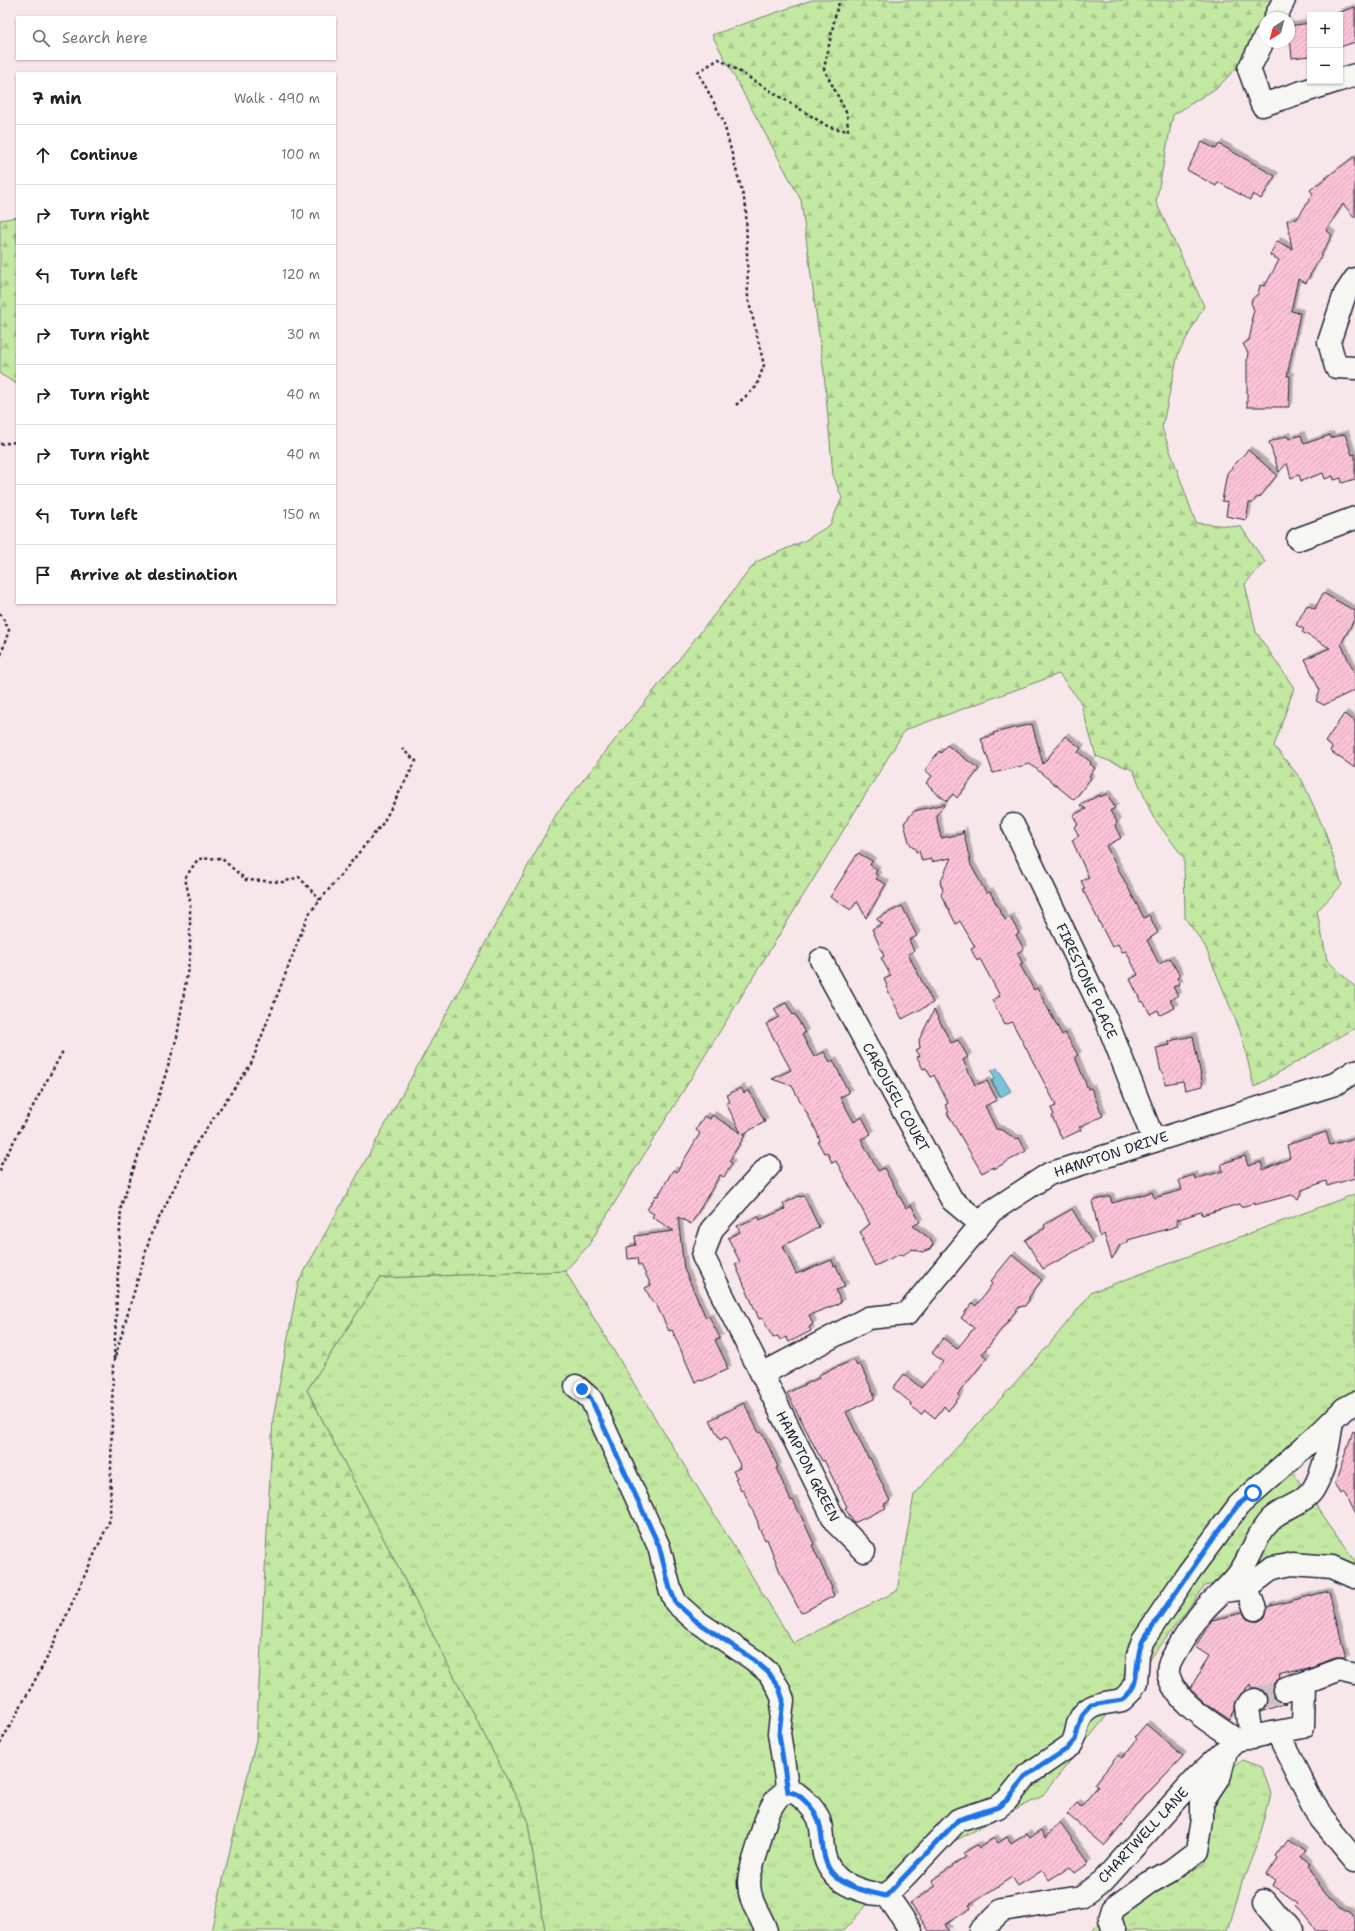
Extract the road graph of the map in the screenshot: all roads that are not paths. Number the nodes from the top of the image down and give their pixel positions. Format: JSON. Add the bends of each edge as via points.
{"nodes":[{"id":1,"x":1284,"y":0,"type":"edge"},
{"id":2,"x":1278,"y":12,"type":"edge"},
{"id":3,"x":1260,"y":48,"type":"edge"},
{"id":4,"x":1355,"y":75,"type":"edge"},
{"id":5,"x":1343,"y":79,"type":"edge"},
{"id":6,"x":1327,"y":84,"type":"edge"},
{"id":7,"x":1355,"y":279,"type":"edge"},
{"id":8,"x":1345,"y":368,"type":"edge"},
{"id":9,"x":1355,"y":518,"type":"edge"},
{"id":10,"x":1298,"y":539,"type":"dead end"},
{"id":11,"x":1013,"y":825,"type":"dead end"},
{"id":12,"x":821,"y":960,"type":"dead end"},
{"id":13,"x":1355,"y":1071,"type":"edge"},
{"id":14,"x":1154,"y":1141,"type":"junction"},
{"id":15,"x":769,"y":1166,"type":"dead end"},
{"id":16,"x":981,"y":1224,"type":"junction"},
{"id":17,"x":762,"y":1374,"type":"junction"},
{"id":18,"x":576,"y":1386,"type":"dead end"},
{"id":19,"x":1355,"y":1403,"type":"edge"},
{"id":20,"x":1332,"y":1421,"type":"junction"},
{"id":21,"x":864,"y":1551,"type":"dead end"},
{"id":22,"x":1355,"y":1577,"type":"edge"},
{"id":23,"x":1243,"y":1579,"type":"junction"},
{"id":24,"x":1255,"y":1610,"type":"dead end"},
{"id":25,"x":1355,"y":1674,"type":"edge"},
{"id":26,"x":1304,"y":1683,"type":"junction"},
{"id":27,"x":1284,"y":1690,"type":"tunnel mouth"},
{"id":28,"x":1255,"y":1700,"type":"tunnel mouth"},
{"id":29,"x":1278,"y":1733,"type":"junction"},
{"id":30,"x":1238,"y":1743,"type":"junction"},
{"id":31,"x":788,"y":1792,"type":"junction"},
{"id":32,"x":1355,"y":1860,"type":"edge"},
{"id":33,"x":886,"y":1896,"type":"junction"},
{"id":34,"x":1264,"y":1901,"type":"dead end"},
{"id":35,"x":766,"y":1931,"type":"edge"},
{"id":36,"x":911,"y":1931,"type":"edge"},
{"id":37,"x":980,"y":1931,"type":"edge"},
{"id":38,"x":1114,"y":1931,"type":"edge"},
{"id":39,"x":1289,"y":1931,"type":"edge"}],
"edges":[{"from":1,"to":2,"type":"street"},
{"from":3,"to":6,"type":"street","via":[[1249,69],[1262,105]]},
{"from":4,"to":5,"type":"street"},
{"from":7,"to":8,"type":"street","via":[[1345,294],[1329,342]]},
{"from":9,"to":10,"type":"street"},
{"from":11,"to":14,"type":"street","name":"FIRESTONE PLACE","via":[[1106,1019]]},
{"from":12,"to":16,"type":"street","name":"CAROUSEL COURT","via":[[952,1200]]},
{"from":13,"to":14,"type":"street","name":"HAMPTON DRIVE","via":[[1335,1084]]},
{"from":14,"to":16,"type":"street","name":"HAMPTON DRIVE","via":[[1049,1174],[992,1211]]},
{"from":15,"to":17,"type":"street","name":"HAMPTON GREEN","via":[[712,1229],[703,1256]]},
{"from":16,"to":17,"type":"street","name":"HAMPTON DRIVE","via":[[907,1314],[868,1318]]},
{"from":17,"to":21,"type":"street","name":"HAMPTON GREEN","via":[[836,1523]]},
{"from":18,"to":31,"type":"street","via":[[586,1394],[597,1412],[659,1546],[676,1603],[695,1620],[754,1660],[775,1681],[783,1700],[779,1734]]},
{"from":19,"to":20,"type":"street","via":[[1344,1409]]},
{"from":20,"to":23,"type":"street","via":[[1327,1450],[1314,1488],[1307,1497],[1269,1521],[1255,1540]]},
{"from":20,"to":33,"type":"street","via":[[1238,1505],[1143,1640],[1138,1655],[1136,1682],[1127,1697],[1091,1705],[1082,1715],[1075,1740],[1067,1749],[1027,1775],[998,1807],[958,1820]]},
{"from":22,"to":23,"type":"street","via":[[1332,1567],[1292,1564]]},
{"from":23,"to":24,"type":"street"},
{"from":23,"to":30,"type":"street","via":[[1223,1591],[1198,1618],[1168,1666],[1173,1684],[1190,1707]]},
{"from":25,"to":26,"type":"street","via":[[1339,1670]]},
{"from":26,"to":27,"type":"street"},
{"from":26,"to":29,"type":"street","via":[[1303,1727]]},
{"from":28,"to":30,"type":"street","via":[[1247,1707]]},
{"from":29,"to":30,"type":"street"},
{"from":29,"to":32,"type":"street","via":[[1321,1819]]},
{"from":30,"to":37,"type":"street","name":"CHARTWELL LANE","via":[[1197,1777],[1103,1881],[1081,1897],[1002,1910]]},
{"from":30,"to":38,"type":"street","via":[[1202,1802],[1197,1851],[1113,1910],[1110,1919]]},
{"from":31,"to":33,"type":"street","via":[[794,1792],[801,1797],[818,1817],[821,1844],[834,1874],[859,1889]]},
{"from":31,"to":35,"type":"street","via":[[783,1793],[775,1802],[764,1822],[749,1881],[755,1910]]},
{"from":33,"to":36,"type":"street"},
{"from":34,"to":39,"type":"street"}]}
